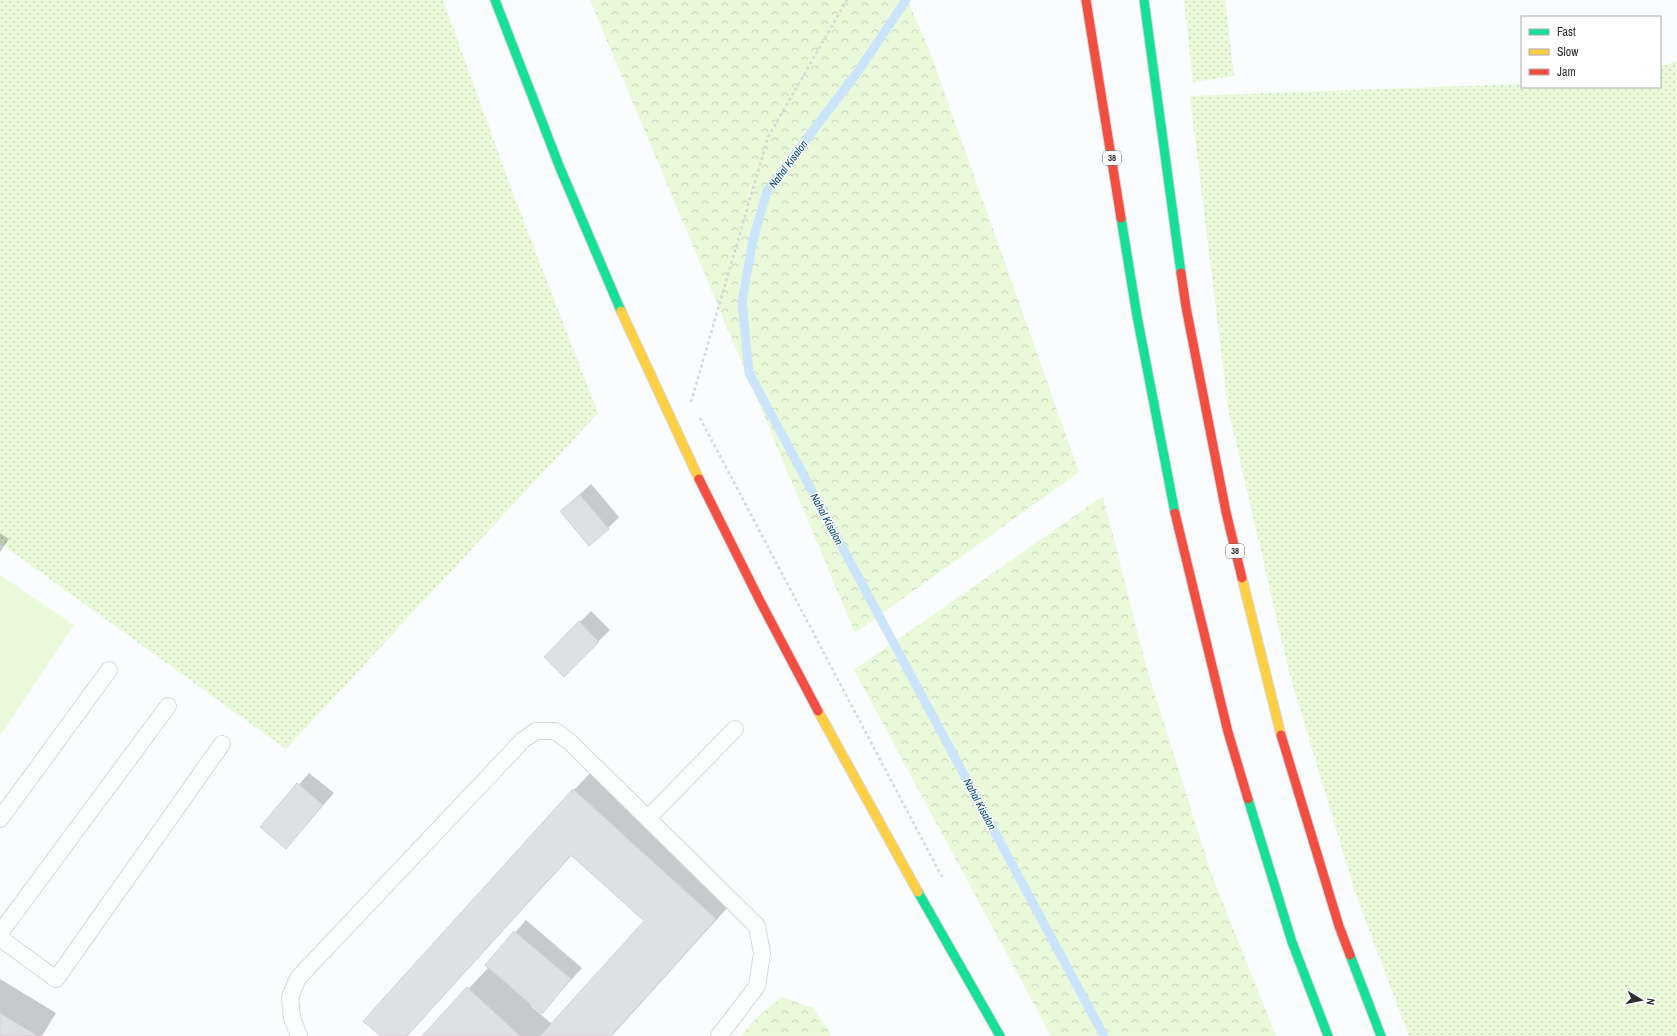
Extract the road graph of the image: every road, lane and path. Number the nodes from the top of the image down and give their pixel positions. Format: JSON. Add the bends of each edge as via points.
{"nodes":[{"id":1,"x":495,"y":0,"type":"edge"},
{"id":2,"x":847,"y":0,"type":"edge"},
{"id":3,"x":1086,"y":0,"type":"edge"},
{"id":4,"x":1144,"y":0,"type":"edge"},
{"id":5,"x":687,"y":394,"type":"dead end"},
{"id":6,"x":691,"y":401,"type":"junction"},
{"id":7,"x":695,"y":408,"type":"dead end"},
{"id":8,"x":698,"y":415,"type":"dead end"},
{"id":9,"x":681,"y":442,"type":"junction"},
{"id":10,"x":109,"y":670,"type":"dead end"},
{"id":11,"x":168,"y":706,"type":"dead end"},
{"id":12,"x":735,"y":729,"type":"dead end"},
{"id":13,"x":222,"y":744,"type":"dead end"},
{"id":14,"x":648,"y":818,"type":"junction"},
{"id":15,"x":0,"y":819,"type":"edge"},
{"id":16,"x":942,"y":878,"type":"dead end"},
{"id":17,"x":0,"y":933,"type":"edge"},
{"id":18,"x":0,"y":938,"type":"edge"},
{"id":19,"x":299,"y":1036,"type":"edge"},
{"id":20,"x":719,"y":1036,"type":"edge"},
{"id":21,"x":1000,"y":1036,"type":"edge"},
{"id":22,"x":1328,"y":1036,"type":"edge"},
{"id":23,"x":1381,"y":1036,"type":"edge"}],
"edges":[{"from":1,"to":9,"type":"main road","via":[[583,225]]},
{"from":2,"to":6,"type":"path","via":[[768,137]]},
{"from":3,"to":22,"type":"main road","number":"38","via":[[1137,316],[1177,523],[1228,732],[1292,942]]},
{"from":4,"to":23,"type":"main road","number":"38","via":[[1186,307],[1226,512],[1276,719],[1339,926]]},
{"from":5,"to":6,"type":"path"},
{"from":6,"to":7,"type":"path"},
{"from":6,"to":9,"type":"path"},
{"from":8,"to":16,"type":"path"},
{"from":9,"to":21,"type":"main road","via":[[731,545],[835,743]]},
{"from":10,"to":15,"type":"lane"},
{"from":11,"to":17,"type":"lane"},
{"from":12,"to":14,"type":"lane"},
{"from":13,"to":18,"type":"lane","via":[[56,979]]},
{"from":14,"to":19,"type":"lane","via":[[570,742],[555,731],[536,731],[523,740],[298,978],[290,997],[292,1018]]},
{"from":14,"to":20,"type":"lane","via":[[757,926],[762,953],[757,986]]}]}
